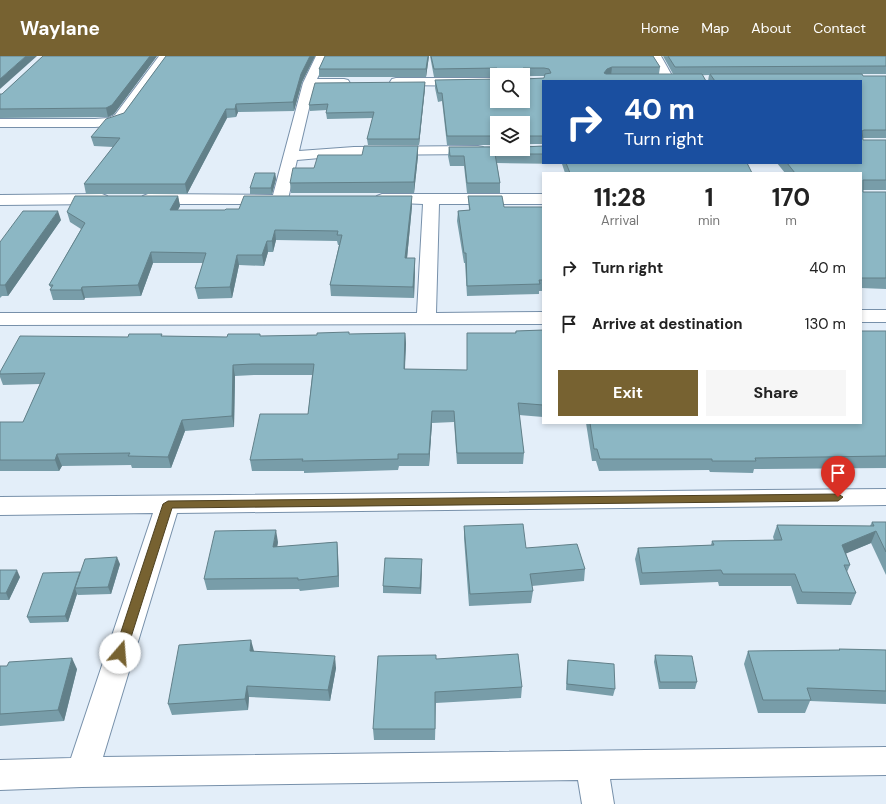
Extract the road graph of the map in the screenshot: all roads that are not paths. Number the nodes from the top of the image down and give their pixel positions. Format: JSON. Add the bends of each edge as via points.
{"nodes":[{"id":1,"x":165,"y":56,"type":"edge"},
{"id":2,"x":322,"y":56,"type":"edge"},
{"id":3,"x":655,"y":56,"type":"edge"},
{"id":4,"x":667,"y":80,"type":"edge"},
{"id":5,"x":388,"y":82,"type":"edge"},
{"id":6,"x":490,"y":82,"type":"edge"},
{"id":7,"x":310,"y":83,"type":"junction"},
{"id":8,"x":356,"y":83,"type":"edge"},
{"id":9,"x":0,"y":123,"type":"edge"},
{"id":10,"x":490,"y":150,"type":"edge"},
{"id":11,"x":291,"y":156,"type":"junction"},
{"id":12,"x":431,"y":198,"type":"junction"},
{"id":13,"x":117,"y":199,"type":"edge"},
{"id":14,"x":132,"y":199,"type":"edge"},
{"id":15,"x":280,"y":199,"type":"junction"},
{"id":16,"x":296,"y":199,"type":"edge"},
{"id":17,"x":368,"y":199,"type":"edge"},
{"id":18,"x":542,"y":199,"type":"edge"},
{"id":19,"x":0,"y":200,"type":"edge"},
{"id":20,"x":862,"y":316,"type":"edge"},
{"id":21,"x":886,"y":316,"type":"edge"},
{"id":22,"x":426,"y":318,"type":"junction"},
{"id":23,"x":542,"y":318,"type":"edge"},
{"id":24,"x":1,"y":320,"type":"edge"},
{"id":25,"x":886,"y":497,"type":"edge"},
{"id":26,"x":168,"y":504,"type":"junction"},
{"id":27,"x":0,"y":506,"type":"edge"},
{"id":28,"x":886,"y":761,"type":"edge"},
{"id":29,"x":592,"y":765,"type":"junction"},
{"id":30,"x":82,"y":772,"type":"junction"},
{"id":31,"x":0,"y":775,"type":"edge"},
{"id":32,"x":598,"y":804,"type":"edge"}],
"edges":[{"from":1,"to":9,"type":"street","via":[[116,120],[96,123]]},
{"from":2,"to":7,"type":"street"},
{"from":3,"to":4,"type":"street"},
{"from":5,"to":6,"type":"street"},
{"from":7,"to":8,"type":"street"},
{"from":7,"to":11,"type":"street"},
{"from":10,"to":11,"type":"street","via":[[354,151]]},
{"from":11,"to":15,"type":"street"},
{"from":12,"to":17,"type":"street"},
{"from":12,"to":18,"type":"street"},
{"from":12,"to":22,"type":"street"},
{"from":13,"to":19,"type":"street"},
{"from":14,"to":15,"type":"street"},
{"from":15,"to":16,"type":"street"},
{"from":20,"to":21,"type":"street"},
{"from":22,"to":23,"type":"street"},
{"from":22,"to":24,"type":"street"},
{"from":25,"to":26,"type":"street"},
{"from":26,"to":27,"type":"street"},
{"from":26,"to":30,"type":"street"},
{"from":28,"to":29,"type":"street"},
{"from":29,"to":30,"type":"street"},
{"from":29,"to":32,"type":"street"},
{"from":30,"to":31,"type":"street"}]}
